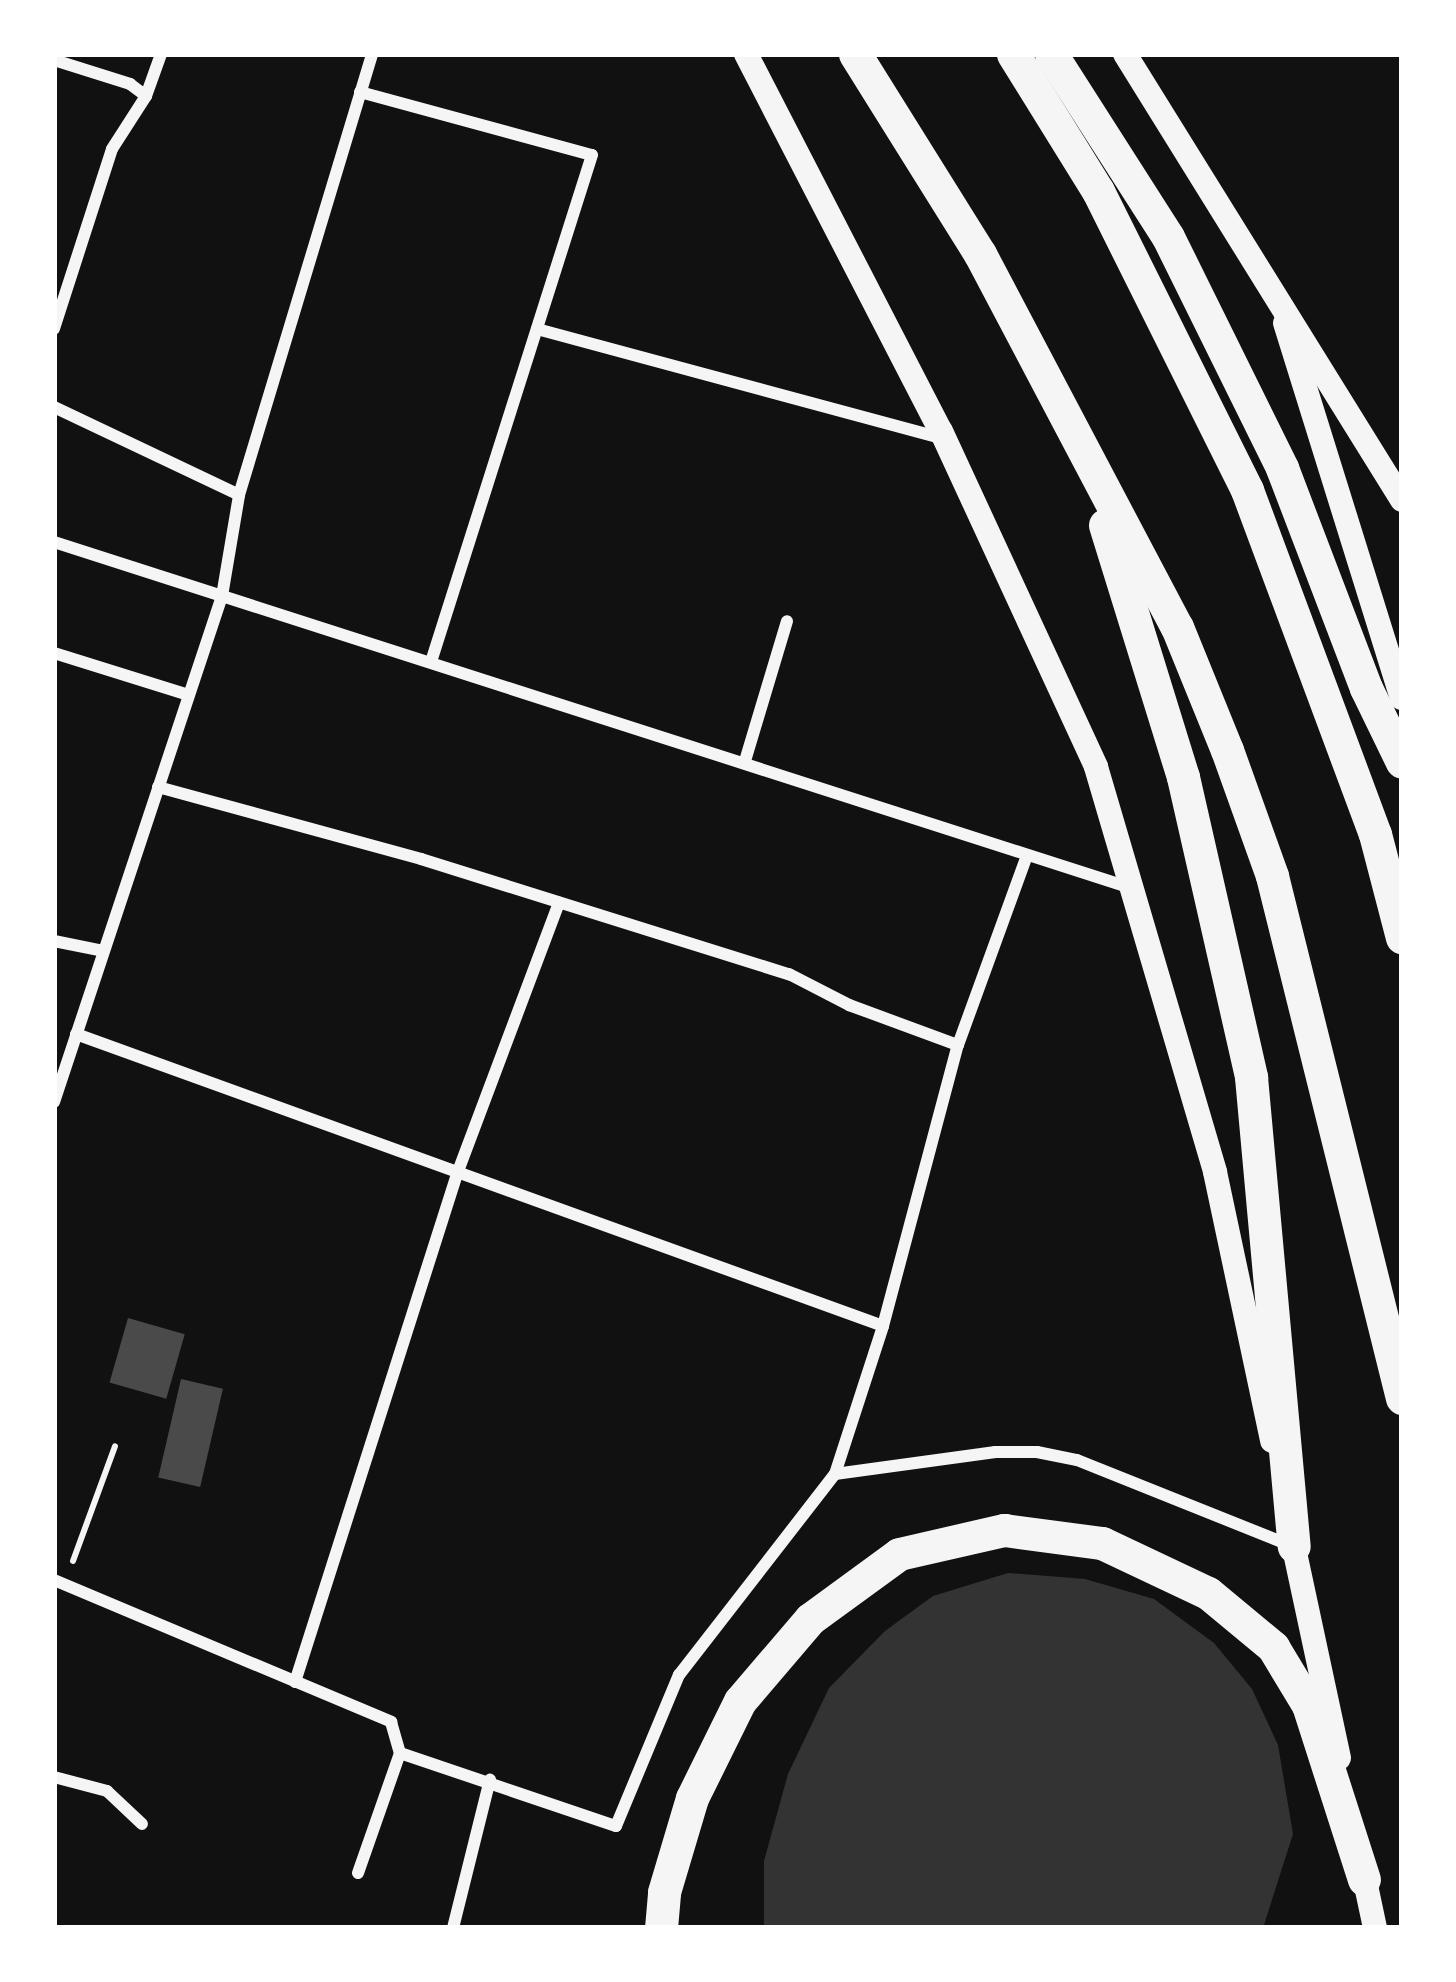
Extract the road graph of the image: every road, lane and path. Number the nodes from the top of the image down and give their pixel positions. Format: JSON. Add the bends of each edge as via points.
{"nodes":[{"id":1,"x":161,"y":54,"type":"edge"},
{"id":2,"x":372,"y":54,"type":"edge"},
{"id":3,"x":746,"y":54,"type":"edge"},
{"id":4,"x":855,"y":54,"type":"edge"},
{"id":5,"x":1012,"y":54,"type":"edge"},
{"id":6,"x":1052,"y":54,"type":"edge"},
{"id":7,"x":1125,"y":54,"type":"edge"},
{"id":8,"x":54,"y":60,"type":"edge"},
{"id":9,"x":360,"y":92,"type":"junction"},
{"id":10,"x":146,"y":96,"type":"junction"},
{"id":11,"x":1275,"y":290,"type":"junction"},
{"id":12,"x":54,"y":329,"type":"edge"},
{"id":13,"x":537,"y":329,"type":"junction"},
{"id":14,"x":54,"y":407,"type":"edge"},
{"id":15,"x":945,"y":439,"type":"junction"},
{"id":16,"x":1088,"y":466,"type":"junction"},
{"id":17,"x":239,"y":495,"type":"junction"},
{"id":18,"x":1402,"y":500,"type":"edge"},
{"id":19,"x":54,"y":542,"type":"edge"},
{"id":20,"x":222,"y":596,"type":"junction"},
{"id":21,"x":787,"y":621,"type":"dead end"},
{"id":22,"x":54,"y":653,"type":"edge"},
{"id":23,"x":431,"y":662,"type":"junction"},
{"id":24,"x":189,"y":694,"type":"junction"},
{"id":25,"x":1402,"y":698,"type":"edge"},
{"id":26,"x":745,"y":761,"type":"junction"},
{"id":27,"x":1402,"y":762,"type":"edge"},
{"id":28,"x":158,"y":787,"type":"junction"},
{"id":29,"x":1026,"y":858,"type":"junction"},
{"id":30,"x":1128,"y":887,"type":"junction"},
{"id":31,"x":559,"y":902,"type":"junction"},
{"id":32,"x":1402,"y":938,"type":"edge"},
{"id":33,"x":54,"y":941,"type":"edge"},
{"id":34,"x":104,"y":951,"type":"junction"},
{"id":35,"x":76,"y":1034,"type":"junction"},
{"id":36,"x":958,"y":1045,"type":"junction"},
{"id":37,"x":54,"y":1102,"type":"edge"},
{"id":38,"x":458,"y":1174,"type":"junction"},
{"id":39,"x":883,"y":1326,"type":"junction"},
{"id":40,"x":1402,"y":1398,"type":"edge"},
{"id":41,"x":115,"y":1446,"type":"dead end"},
{"id":42,"x":835,"y":1474,"type":"junction"},
{"id":43,"x":1294,"y":1546,"type":"junction"},
{"id":44,"x":59,"y":1582,"type":"edge"},
{"id":45,"x":295,"y":1682,"type":"junction"},
{"id":46,"x":400,"y":1754,"type":"junction"},
{"id":47,"x":54,"y":1777,"type":"edge"},
{"id":48,"x":490,"y":1780,"type":"junction"},
{"id":49,"x":142,"y":1824,"type":"dead end"},
{"id":50,"x":358,"y":1873,"type":"dead end"},
{"id":51,"x":1364,"y":1880,"type":"junction"},
{"id":52,"x":453,"y":1928,"type":"edge"},
{"id":53,"x":661,"y":1928,"type":"edge"},
{"id":54,"x":1375,"y":1928,"type":"edge"}],
"edges":[{"from":1,"to":10,"type":"street"},
{"from":2,"to":9,"type":"street"},
{"from":3,"to":15,"type":"main road"},
{"from":4,"to":16,"type":"highway","via":[[980,254]]},
{"from":5,"to":32,"type":"highway","via":[[1098,191],[1247,490],[1376,834]]},
{"from":6,"to":27,"type":"highway","via":[[1189,279],[1282,468]]},
{"from":7,"to":11,"type":"main road"},
{"from":8,"to":10,"type":"street"},
{"from":9,"to":13,"type":"street","via":[[592,155]]},
{"from":9,"to":17,"type":"street"},
{"from":10,"to":12,"type":"street","via":[[112,149]]},
{"from":11,"to":18,"type":"main road"},
{"from":11,"to":25,"type":"main road"},
{"from":13,"to":15,"type":"street"},
{"from":13,"to":23,"type":"street"},
{"from":14,"to":17,"type":"street"},
{"from":15,"to":30,"type":"main road","via":[[1096,767]]},
{"from":16,"to":40,"type":"highway","via":[[1177,627],[1272,876]]},
{"from":16,"to":43,"type":"highway","via":[[1183,777],[1251,1077]]},
{"from":17,"to":20,"type":"street"},
{"from":19,"to":20,"type":"street"},
{"from":20,"to":23,"type":"street"},
{"from":20,"to":24,"type":"street"},
{"from":21,"to":26,"type":"street"},
{"from":22,"to":24,"type":"street"},
{"from":23,"to":26,"type":"street"},
{"from":24,"to":28,"type":"street"},
{"from":26,"to":29,"type":"street"},
{"from":28,"to":31,"type":"street"},
{"from":28,"to":34,"type":"street"},
{"from":29,"to":30,"type":"street"},
{"from":29,"to":36,"type":"street"},
{"from":30,"to":43,"type":"main road","via":[[1215,1172]]},
{"from":31,"to":36,"type":"street","via":[[789,974]]},
{"from":31,"to":38,"type":"street"},
{"from":33,"to":34,"type":"street"},
{"from":34,"to":35,"type":"street"},
{"from":35,"to":37,"type":"street"},
{"from":35,"to":38,"type":"street"},
{"from":36,"to":39,"type":"street"},
{"from":38,"to":39,"type":"street"},
{"from":38,"to":45,"type":"street"},
{"from":39,"to":42,"type":"street"},
{"from":41,"to":44,"type":"path"},
{"from":42,"to":43,"type":"street","via":[[1037,1452],[1077,1460]]},
{"from":42,"to":48,"type":"street","via":[[679,1675],[616,1826]]},
{"from":43,"to":51,"type":"main road"},
{"from":44,"to":45,"type":"street"},
{"from":45,"to":46,"type":"street","via":[[391,1722]]},
{"from":46,"to":48,"type":"street"},
{"from":46,"to":50,"type":"street"},
{"from":47,"to":49,"type":"street","via":[[107,1791]]},
{"from":48,"to":52,"type":"street"},
{"from":51,"to":53,"type":"highway","via":[[1308,1705],[1274,1647],[1208,1593],[1102,1543],[1004,1530],[898,1554],[810,1619],[740,1701],[692,1798]]},
{"from":51,"to":54,"type":"main road"}]}
